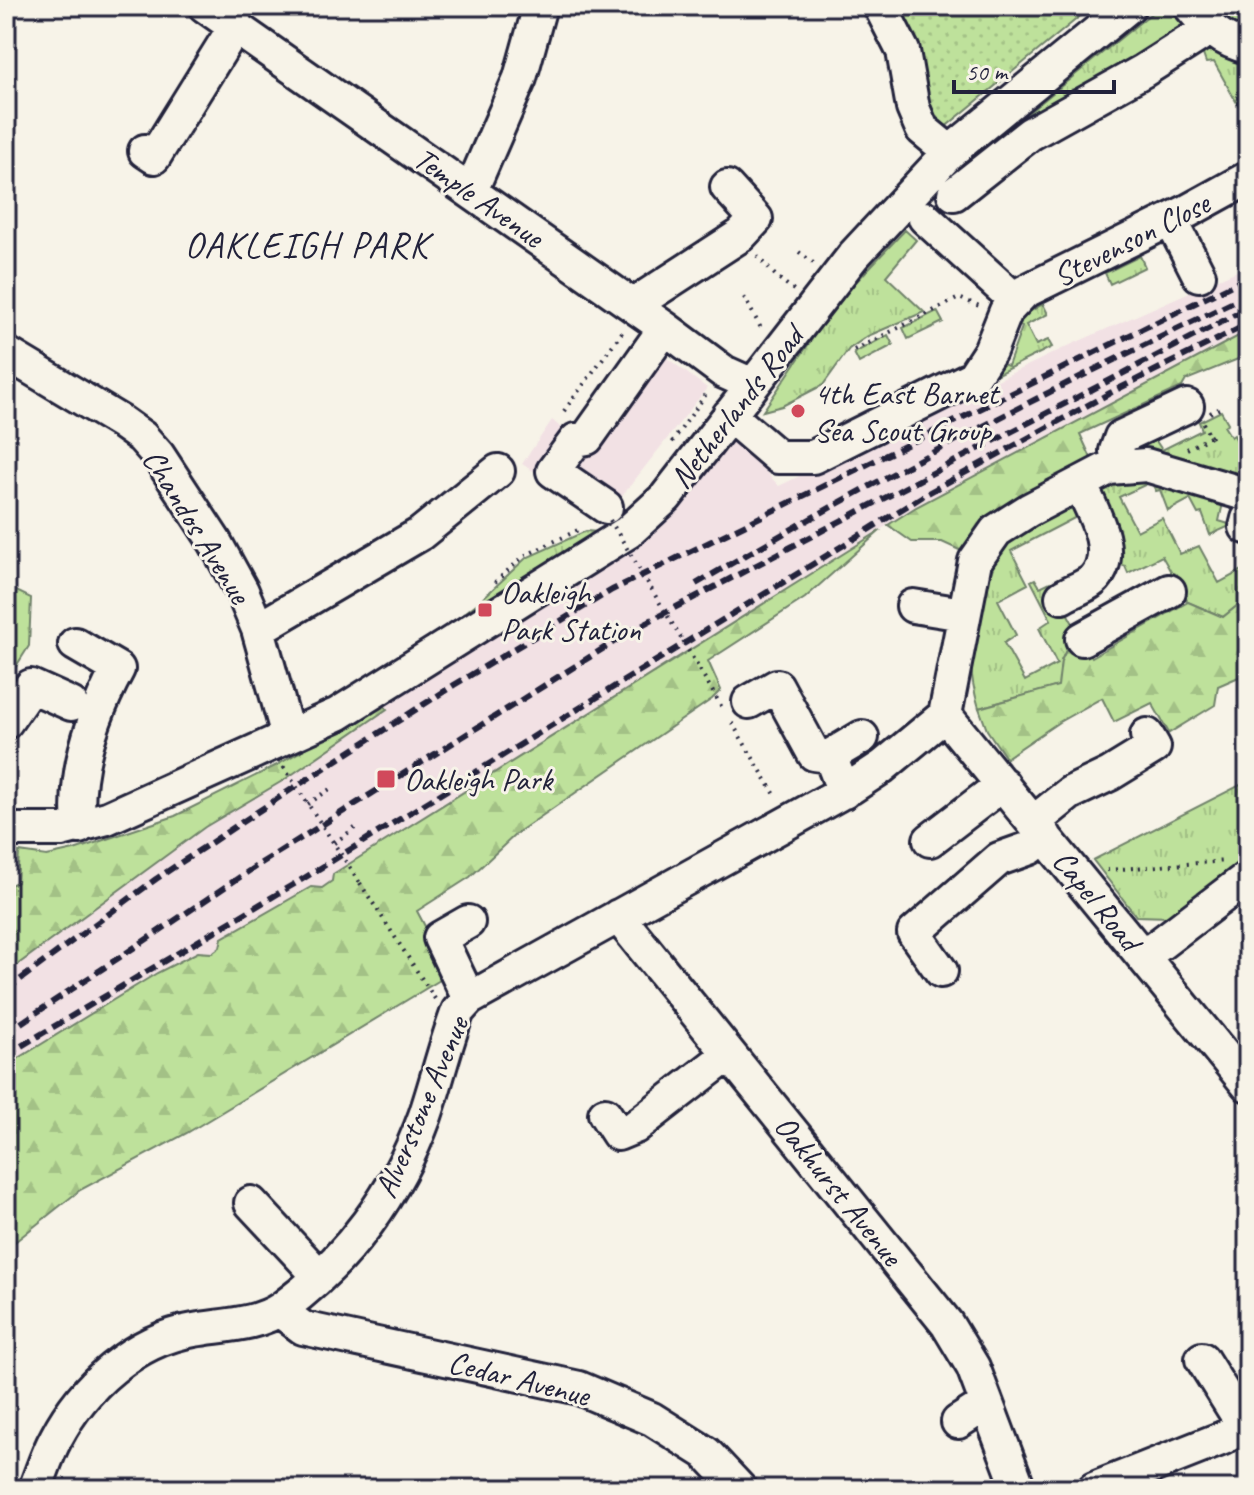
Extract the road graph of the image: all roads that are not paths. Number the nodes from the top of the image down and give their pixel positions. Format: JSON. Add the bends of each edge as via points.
{"nodes":[{"id":1,"x":205,"y":6,"type":"edge"},
{"id":2,"x":540,"y":6,"type":"edge"},
{"id":3,"x":880,"y":6,"type":"edge"},
{"id":4,"x":1129,"y":6,"type":"edge"},
{"id":5,"x":1200,"y":18,"type":"edge"},
{"id":6,"x":236,"y":25,"type":"junction"},
{"id":7,"x":1248,"y":47,"type":"edge"},
{"id":8,"x":145,"y":151,"type":"dead end"},
{"id":9,"x":950,"y":152,"type":"junction"},
{"id":10,"x":1248,"y":178,"type":"edge"},
{"id":11,"x":727,"y":187,"type":"dead end"},
{"id":12,"x":471,"y":191,"type":"junction"},
{"id":13,"x":954,"y":194,"type":"dead end"},
{"id":14,"x":925,"y":218,"type":"dead end"},
{"id":15,"x":1171,"y":220,"type":"junction"},
{"id":16,"x":1199,"y":275,"type":"dead end"},
{"id":17,"x":1008,"y":308,"type":"junction"},
{"id":18,"x":645,"y":315,"type":"junction"},
{"id":19,"x":6,"y":353,"type":"edge"},
{"id":20,"x":753,"y":385,"type":"junction"},
{"id":21,"x":1187,"y":406,"type":"dead end"},
{"id":22,"x":729,"y":415,"type":"junction"},
{"id":23,"x":1111,"y":451,"type":"junction"},
{"id":24,"x":498,"y":471,"type":"dead end"},
{"id":25,"x":1080,"y":484,"type":"junction"},
{"id":26,"x":1248,"y":495,"type":"edge"},
{"id":27,"x":608,"y":513,"type":"road end"},
{"id":28,"x":1100,"y":567,"type":"junction"},
{"id":29,"x":1169,"y":591,"type":"dead end"},
{"id":30,"x":1062,"y":597,"type":"dead end"},
{"id":31,"x":913,"y":606,"type":"dead end"},
{"id":32,"x":963,"y":614,"type":"junction"},
{"id":33,"x":1124,"y":616,"type":"junction"},
{"id":34,"x":258,"y":629,"type":"junction"},
{"id":35,"x":1082,"y":639,"type":"dead end"},
{"id":36,"x":75,"y":644,"type":"dead end"},
{"id":37,"x":749,"y":702,"type":"dead end"},
{"id":38,"x":71,"y":704,"type":"dead end"},
{"id":39,"x":945,"y":715,"type":"junction"},
{"id":40,"x":6,"y":722,"type":"edge"},
{"id":41,"x":1147,"y":735,"type":"dead end"},
{"id":42,"x":862,"y":737,"type":"dead end"},
{"id":43,"x":283,"y":748,"type":"junction"},
{"id":44,"x":830,"y":756,"type":"junction"},
{"id":45,"x":1003,"y":784,"type":"junction"},
{"id":46,"x":844,"y":792,"type":"junction"},
{"id":47,"x":79,"y":827,"type":"junction"},
{"id":48,"x":1039,"y":829,"type":"junction"},
{"id":49,"x":6,"y":830,"type":"edge"},
{"id":50,"x":930,"y":840,"type":"dead end"},
{"id":51,"x":1241,"y":869,"type":"edge"},
{"id":52,"x":618,"y":916,"type":"junction"},
{"id":53,"x":468,"y":922,"type":"dead end"},
{"id":54,"x":1143,"y":957,"type":"junction"},
{"id":55,"x":941,"y":971,"type":"dead end"},
{"id":56,"x":461,"y":1012,"type":"junction"},
{"id":57,"x":729,"y":1054,"type":"junction"},
{"id":58,"x":1248,"y":1085,"type":"edge"},
{"id":59,"x":605,"y":1114,"type":"dead end"},
{"id":60,"x":251,"y":1203,"type":"dead end"},
{"id":61,"x":319,"y":1276,"type":"junction"},
{"id":62,"x":279,"y":1310,"type":"junction"},
{"id":63,"x":1202,"y":1359,"type":"dead end"},
{"id":64,"x":986,"y":1404,"type":"junction"},
{"id":65,"x":958,"y":1422,"type":"dead end"},
{"id":66,"x":1246,"y":1424,"type":"edge"},
{"id":67,"x":736,"y":1488,"type":"edge"},
{"id":68,"x":35,"y":1489,"type":"edge"},
{"id":69,"x":1019,"y":1489,"type":"edge"},
{"id":70,"x":1094,"y":1489,"type":"edge"}],
"edges":[{"from":1,"to":6,"type":"street","name":"Temple Avenue"},
{"from":2,"to":12,"type":"street","via":[[520,78]]},
{"from":3,"to":9,"type":"street","via":[[903,51],[922,129]]},
{"from":4,"to":9,"type":"street","name":"Netherlands Road"},
{"from":5,"to":7,"type":"street","via":[[1229,43]]},
{"from":5,"to":13,"type":"street","via":[[1143,71],[1030,134]]},
{"from":6,"to":8,"type":"street","via":[[154,157]]},
{"from":6,"to":12,"type":"street","name":"Temple Avenue"},
{"from":9,"to":20,"type":"street","name":"Netherlands Road","via":[[854,255]]},
{"from":10,"to":15,"type":"street","name":"Stevenson Close"},
{"from":11,"to":18,"type":"street","via":[[756,219]]},
{"from":12,"to":18,"type":"street","name":"Temple Avenue"},
{"from":14,"to":17,"type":"street","name":"Stevenson Close"},
{"from":15,"to":16,"type":"street"},
{"from":15,"to":17,"type":"street","name":"Stevenson Close","via":[[1024,292]]},
{"from":17,"to":22,"type":"street","via":[[973,377],[813,457],[778,457]]},
{"from":18,"to":20,"type":"street","name":"Temple Avenue","via":[[724,372]]},
{"from":18,"to":27,"type":"street","via":[[587,438],[576,440],[553,471]]},
{"from":19,"to":34,"type":"street","name":"Chandos Avenue","via":[[121,422],[150,446],[215,542]]},
{"from":20,"to":22,"type":"street","name":"Netherlands Road"},
{"from":21,"to":23,"type":"street"},
{"from":22,"to":43,"type":"street","name":"Netherlands Road","via":[[666,497],[628,532]]},
{"from":23,"to":25,"type":"street","via":[[1109,468]]},
{"from":23,"to":26,"type":"street"},
{"from":24,"to":34,"type":"street","name":"Chandos Avenue","via":[[420,534]]},
{"from":25,"to":28,"type":"street","via":[[1102,532]]},
{"from":25,"to":32,"type":"street","via":[[996,531],[975,561]]},
{"from":28,"to":30,"type":"street","via":[[1095,578]]},
{"from":28,"to":33,"type":"street"},
{"from":29,"to":33,"type":"street"},
{"from":31,"to":32,"type":"street"},
{"from":32,"to":39,"type":"street"},
{"from":33,"to":35,"type":"street"},
{"from":34,"to":43,"type":"street","name":"Chandos Avenue"},
{"from":36,"to":47,"type":"street","via":[[118,669],[81,766]]},
{"from":37,"to":44,"type":"street","via":[[777,686],[814,754]]},
{"from":38,"to":40,"type":"street","via":[[31,686]]},
{"from":39,"to":45,"type":"street","name":"Capel Road"},
{"from":39,"to":46,"type":"street","name":"Alverstone Avenue"},
{"from":41,"to":48,"type":"street","via":[[1154,747],[1070,793]]},
{"from":42,"to":44,"type":"street"},
{"from":43,"to":47,"type":"street","name":"Netherlands Road"},
{"from":44,"to":46,"type":"street"},
{"from":45,"to":48,"type":"street","name":"Capel Road"},
{"from":45,"to":50,"type":"street"},
{"from":46,"to":52,"type":"street","name":"Alverstone Avenue"},
{"from":47,"to":49,"type":"street","name":"Netherlands Road"},
{"from":48,"to":54,"type":"street","name":"Capel Road"},
{"from":48,"to":55,"type":"street","via":[[1030,848],[999,859],[914,933]]},
{"from":51,"to":54,"type":"street"},
{"from":52,"to":56,"type":"street","name":"Alverstone Avenue"},
{"from":52,"to":57,"type":"street","name":"Oakhurst Avenue"},
{"from":53,"to":56,"type":"street","via":[[440,938]]},
{"from":54,"to":58,"type":"street","name":"Capel Road"},
{"from":56,"to":61,"type":"street","name":"Alverstone Avenue","via":[[402,1168],[362,1233]]},
{"from":57,"to":59,"type":"street","via":[[635,1127],[618,1134]]},
{"from":57,"to":64,"type":"street","name":"Oakhurst Avenue","via":[[947,1324],[973,1367]]},
{"from":60,"to":61,"type":"street"},
{"from":61,"to":62,"type":"street","name":"Alverstone Avenue"},
{"from":62,"to":67,"type":"street","name":"Cedar Avenue","via":[[303,1328],[443,1345],[579,1388],[652,1419],[706,1453]]},
{"from":62,"to":68,"type":"street","name":"Alverstone Avenue","via":[[163,1338],[128,1357],[88,1389],[70,1413]]},
{"from":63,"to":66,"type":"street"},
{"from":64,"to":65,"type":"street"},
{"from":64,"to":69,"type":"street","name":"Oakhurst Avenue"},
{"from":66,"to":70,"type":"street"}]}
